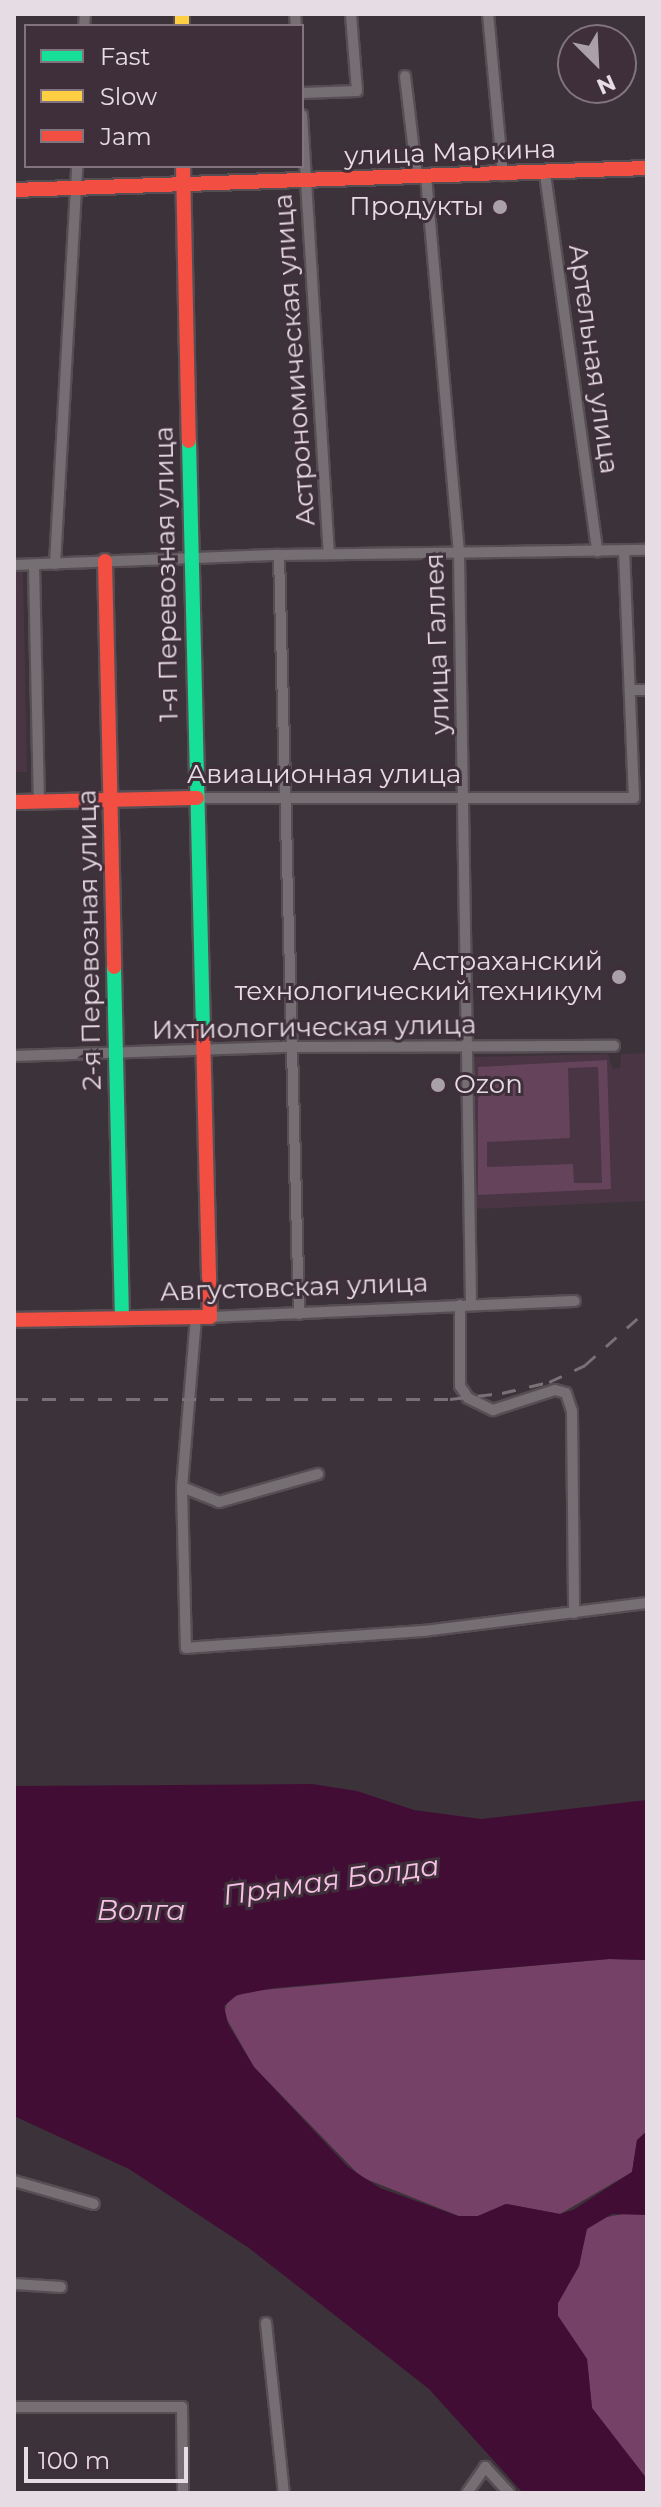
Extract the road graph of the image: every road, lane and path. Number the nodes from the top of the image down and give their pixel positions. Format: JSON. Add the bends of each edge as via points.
{"nodes":[{"id":1,"x":351,"y":14,"type":"edge"},
{"id":2,"x":488,"y":14,"type":"edge"},
{"id":3,"x":405,"y":76,"type":"dead end"},
{"id":4,"x":304,"y":93,"type":"edge"},
{"id":5,"x":304,"y":148,"type":"edge"},
{"id":6,"x":77,"y":168,"type":"edge"},
{"id":7,"x":183,"y":168,"type":"edge"},
{"id":8,"x":647,"y":168,"type":"edge"},
{"id":9,"x":545,"y":174,"type":"junction"},
{"id":10,"x":503,"y":175,"type":"junction"},
{"id":11,"x":422,"y":176,"type":"junction"},
{"id":12,"x":306,"y":182,"type":"junction"},
{"id":13,"x":184,"y":187,"type":"junction"},
{"id":14,"x":76,"y":188,"type":"junction"},
{"id":15,"x":14,"y":190,"type":"edge"},
{"id":16,"x":624,"y":550,"type":"junction"},
{"id":17,"x":647,"y":550,"type":"edge"},
{"id":18,"x":597,"y":551,"type":"junction"},
{"id":19,"x":329,"y":554,"type":"junction"},
{"id":20,"x":279,"y":555,"type":"junction"},
{"id":21,"x":459,"y":555,"type":"junction"},
{"id":22,"x":189,"y":558,"type":"junction"},
{"id":23,"x":105,"y":561,"type":"junction"},
{"id":24,"x":55,"y":564,"type":"junction"},
{"id":25,"x":14,"y":565,"type":"edge"},
{"id":26,"x":34,"y":565,"type":"junction"},
{"id":27,"x":632,"y":690,"type":"junction"},
{"id":28,"x":647,"y":690,"type":"edge"},
{"id":29,"x":283,"y":797,"type":"junction"},
{"id":30,"x":197,"y":798,"type":"junction"},
{"id":31,"x":464,"y":799,"type":"junction"},
{"id":32,"x":111,"y":800,"type":"junction"},
{"id":33,"x":39,"y":801,"type":"junction"},
{"id":34,"x":14,"y":802,"type":"edge"},
{"id":35,"x":614,"y":1046,"type":"dead end"},
{"id":36,"x":290,"y":1047,"type":"junction"},
{"id":37,"x":468,"y":1048,"type":"junction"},
{"id":38,"x":203,"y":1050,"type":"junction"},
{"id":39,"x":116,"y":1053,"type":"junction"},
{"id":40,"x":14,"y":1056,"type":"edge"},
{"id":41,"x":575,"y":1301,"type":"dead end"},
{"id":42,"x":466,"y":1305,"type":"junction"},
{"id":43,"x":299,"y":1314,"type":"junction"},
{"id":44,"x":203,"y":1317,"type":"junction"},
{"id":45,"x":122,"y":1318,"type":"junction"},
{"id":46,"x":14,"y":1320,"type":"edge"},
{"id":47,"x":318,"y":1474,"type":"dead end"},
{"id":48,"x":182,"y":1487,"type":"junction"},
{"id":49,"x":647,"y":1603,"type":"edge"},
{"id":50,"x":574,"y":1613,"type":"junction"},
{"id":51,"x":14,"y":2181,"type":"edge"},
{"id":52,"x":94,"y":2204,"type":"dead end"},
{"id":53,"x":14,"y":2284,"type":"edge"},
{"id":54,"x":61,"y":2287,"type":"dead end"},
{"id":55,"x":266,"y":2323,"type":"dead end"},
{"id":56,"x":14,"y":2407,"type":"edge"},
{"id":57,"x":183,"y":2493,"type":"edge"},
{"id":58,"x":284,"y":2493,"type":"edge"},
{"id":59,"x":467,"y":2493,"type":"edge"},
{"id":60,"x":509,"y":2493,"type":"edge"}],
"edges":[{"from":1,"to":4,"type":"street","via":[[357,91]]},
{"from":2,"to":10,"type":"street"},
{"from":3,"to":11,"type":"street","name":"улица Галлея"},
{"from":5,"to":12,"type":"street","name":"Астрономическая улица"},
{"from":6,"to":14,"type":"street"},
{"from":7,"to":13,"type":"street","name":"1-я Перевозная улица"},
{"from":8,"to":9,"type":"street","name":"улица Маркина"},
{"from":9,"to":10,"type":"street","name":"улица Маркина"},
{"from":9,"to":18,"type":"street","name":"Артельная улица"},
{"from":10,"to":11,"type":"street","name":"улица Маркина"},
{"from":11,"to":12,"type":"street","name":"улица Маркина"},
{"from":11,"to":21,"type":"street","name":"улица Галлея"},
{"from":12,"to":13,"type":"street","name":"улица Маркина"},
{"from":12,"to":19,"type":"street","name":"Астрономическая улица"},
{"from":13,"to":14,"type":"street","name":"улица Маркина"},
{"from":13,"to":22,"type":"street","name":"1-я Перевозная улица"},
{"from":14,"to":15,"type":"street","name":"улица Маркина"},
{"from":14,"to":24,"type":"street"},
{"from":16,"to":17,"type":"street"},
{"from":16,"to":18,"type":"street"},
{"from":16,"to":27,"type":"street"},
{"from":18,"to":21,"type":"street"},
{"from":19,"to":20,"type":"street"},
{"from":19,"to":21,"type":"street"},
{"from":20,"to":22,"type":"street"},
{"from":20,"to":29,"type":"street","name":"Астрономическая улица"},
{"from":21,"to":31,"type":"street","name":"улица Галлея"},
{"from":22,"to":23,"type":"street"},
{"from":22,"to":30,"type":"street","name":"1-я Перевозная улица"},
{"from":23,"to":24,"type":"street"},
{"from":23,"to":32,"type":"street","name":"2-я Перевозная улица"},
{"from":24,"to":26,"type":"street"},
{"from":25,"to":26,"type":"street"},
{"from":26,"to":33,"type":"street"},
{"from":27,"to":28,"type":"street"},
{"from":27,"to":31,"type":"street","name":"Авиационная улица","via":[[634,798]]},
{"from":29,"to":30,"type":"street","name":"Авиационная улица"},
{"from":29,"to":31,"type":"street","name":"Авиационная улица"},
{"from":29,"to":36,"type":"street","name":"Астрономическая улица"},
{"from":30,"to":32,"type":"street","name":"Авиационная улица"},
{"from":30,"to":38,"type":"street","name":"1-я Перевозная улица"},
{"from":31,"to":37,"type":"street","name":"улица Галлея"},
{"from":32,"to":33,"type":"street","name":"Авиационная улица"},
{"from":32,"to":39,"type":"street","name":"2-я Перевозная улица"},
{"from":33,"to":34,"type":"street","name":"Авиационная улица"},
{"from":35,"to":37,"type":"street","name":"Ихтиологическая улица"},
{"from":36,"to":37,"type":"street","name":"Ихтиологическая улица"},
{"from":36,"to":38,"type":"street","name":"Ихтиологическая улица"},
{"from":36,"to":43,"type":"street","name":"Астрономическая улица"},
{"from":37,"to":42,"type":"street","name":"улица Галлея"},
{"from":38,"to":39,"type":"street","name":"Ихтиологическая улица"},
{"from":38,"to":44,"type":"street","name":"1-я Перевозная улица"},
{"from":39,"to":40,"type":"street","name":"Ихтиологическая улица"},
{"from":39,"to":45,"type":"street","name":"2-я Перевозная улица"},
{"from":41,"to":42,"type":"street","name":"Августовская улица"},
{"from":42,"to":43,"type":"street","name":"Августовская улица"},
{"from":42,"to":50,"type":"street","name":"улица Галлея","via":[[460,1386],[468,1398],[493,1410],[555,1390],[566,1393],[572,1411]]},
{"from":43,"to":44,"type":"street","name":"Августовская улица"},
{"from":44,"to":45,"type":"street","name":"Августовская улица"},
{"from":44,"to":48,"type":"street"},
{"from":45,"to":46,"type":"street","name":"Августовская улица"},
{"from":47,"to":48,"type":"street","via":[[219,1502]]},
{"from":48,"to":50,"type":"street","via":[[186,1648],[424,1631]]},
{"from":49,"to":50,"type":"street"},
{"from":51,"to":52,"type":"street"},
{"from":53,"to":54,"type":"street"},
{"from":55,"to":58,"type":"street"},
{"from":56,"to":57,"type":"street","via":[[182,2407]]},
{"from":59,"to":60,"type":"street","via":[[485,2467]]}]}
